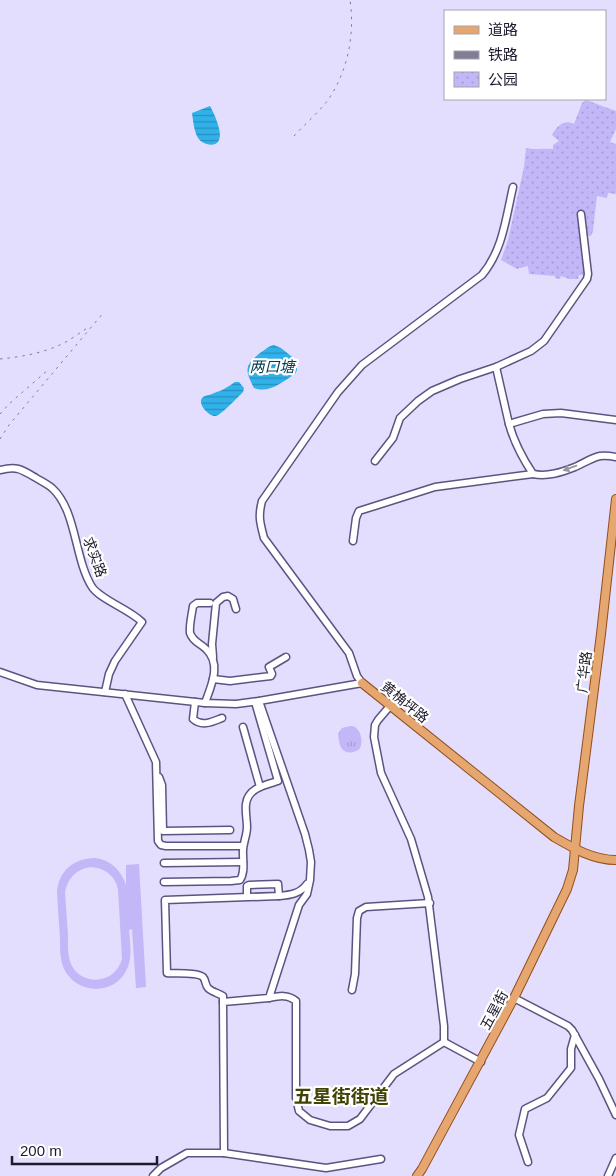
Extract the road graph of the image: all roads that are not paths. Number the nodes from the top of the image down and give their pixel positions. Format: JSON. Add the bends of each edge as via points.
{"nodes":[{"id":1,"x":513,"y":187,"type":"dead end"},
{"id":2,"x":581,"y":214,"type":"dead end"},
{"id":3,"x":496,"y":367,"type":"junction"},
{"id":4,"x":616,"y":420,"type":"edge"},
{"id":5,"x":509,"y":424,"type":"junction"},
{"id":6,"x":616,"y":457,"type":"edge"},
{"id":7,"x":375,"y":461,"type":"dead end"},
{"id":8,"x":0,"y":470,"type":"edge"},
{"id":9,"x":534,"y":474,"type":"junction"},
{"id":10,"x":616,"y":499,"type":"edge"},
{"id":11,"x":352,"y":541,"type":"dead end"},
{"id":12,"x":613,"y":550,"type":"edge"},
{"id":13,"x":210,"y":603,"type":"dead end"},
{"id":14,"x":236,"y":609,"type":"dead end"},
{"id":15,"x":213,"y":658,"type":"junction"},
{"id":16,"x":286,"y":658,"type":"dead end"},
{"id":17,"x":0,"y":672,"type":"edge"},
{"id":18,"x":213,"y":679,"type":"junction"},
{"id":19,"x":362,"y":683,"type":"junction"},
{"id":20,"x":105,"y":692,"type":"junction"},
{"id":21,"x":125,"y":694,"type":"junction"},
{"id":22,"x":195,"y":702,"type":"junction"},
{"id":23,"x":257,"y":702,"type":"junction"},
{"id":24,"x":204,"y":703,"type":"junction"},
{"id":25,"x":390,"y":706,"type":"junction"},
{"id":26,"x":222,"y":718,"type":"dead end"},
{"id":27,"x":243,"y":727,"type":"dead end"},
{"id":28,"x":156,"y":769,"type":"junction"},
{"id":29,"x":260,"y":787,"type":"junction"},
{"id":30,"x":230,"y":830,"type":"dead end"},
{"id":31,"x":242,"y":846,"type":"junction"},
{"id":32,"x":575,"y":849,"type":"junction"},
{"id":33,"x":616,"y":860,"type":"edge"},
{"id":34,"x":243,"y":862,"type":"junction"},
{"id":35,"x":164,"y":863,"type":"dead end"},
{"id":36,"x":310,"y":880,"type":"junction"},
{"id":37,"x":164,"y":882,"type":"dead end"},
{"id":38,"x":247,"y":896,"type":"junction"},
{"id":39,"x":279,"y":896,"type":"junction"},
{"id":40,"x":430,"y":903,"type":"junction"},
{"id":41,"x":352,"y":990,"type":"dead end"},
{"id":42,"x":270,"y":998,"type":"junction"},
{"id":43,"x":514,"y":998,"type":"junction"},
{"id":44,"x":223,"y":1002,"type":"junction"},
{"id":45,"x":575,"y":1035,"type":"junction"},
{"id":46,"x":444,"y":1042,"type":"junction"},
{"id":47,"x":480,"y":1062,"type":"junction"},
{"id":48,"x":616,"y":1115,"type":"edge"},
{"id":49,"x":224,"y":1153,"type":"junction"},
{"id":50,"x":616,"y":1158,"type":"edge"},
{"id":51,"x":380,"y":1159,"type":"dead end"},
{"id":52,"x":528,"y":1162,"type":"dead end"},
{"id":53,"x":153,"y":1176,"type":"edge"},
{"id":54,"x":417,"y":1176,"type":"edge"},
{"id":55,"x":608,"y":1176,"type":"edge"}],
"edges":[{"from":1,"to":19,"type":"street","via":[[501,240],[489,267],[362,366],[338,392],[262,500],[259,517],[264,538],[349,653]]},
{"from":2,"to":3,"type":"street","via":[[587,279],[544,341],[531,352]]},
{"from":3,"to":5,"type":"street"},
{"from":3,"to":7,"type":"street","via":[[441,387],[418,401],[400,418],[392,438]]},
{"from":4,"to":5,"type":"street","via":[[561,413],[543,414]]},
{"from":5,"to":9,"type":"street","via":[[526,464]]},
{"from":6,"to":9,"type":"street","one_way":true,"via":[[598,456],[554,474]]},
{"from":8,"to":20,"type":"street","name":"求实路","via":[[23,470],[52,488],[67,511],[83,568],[94,589],[142,622],[109,674]]},
{"from":9,"to":11,"type":"street","via":[[435,487],[358,511]]},
{"from":10,"to":12,"type":"main road","name":"广华路"},
{"from":12,"to":32,"type":"main road","name":"广华路"},
{"from":13,"to":15,"type":"street","via":[[193,606],[190,632]]},
{"from":14,"to":15,"type":"street","via":[[233,599],[228,596],[216,603]]},
{"from":15,"to":18,"type":"street"},
{"from":16,"to":18,"type":"street","via":[[269,667],[271,676],[230,681]]},
{"from":17,"to":20,"type":"street","name":"黄桷坪路","via":[[37,685]]},
{"from":18,"to":24,"type":"street"},
{"from":19,"to":23,"type":"street","name":"黄桷坪路"},
{"from":19,"to":25,"type":"main road","name":"黄桷坪路"},
{"from":20,"to":21,"type":"street","name":"黄桷坪路"},
{"from":21,"to":22,"type":"street","name":"黄桷坪路"},
{"from":21,"to":28,"type":"street","via":[[156,762]]},
{"from":22,"to":24,"type":"street","name":"黄桷坪路"},
{"from":22,"to":26,"type":"street","via":[[192,719],[197,723],[205,724]]},
{"from":23,"to":24,"type":"street","name":"黄桷坪路"},
{"from":23,"to":29,"type":"street","via":[[278,781]]},
{"from":23,"to":36,"type":"street","via":[[305,834],[311,862]]},
{"from":25,"to":32,"type":"main road","name":"黄桷坪路","via":[[554,837]]},
{"from":25,"to":40,"type":"street","via":[[378,720],[374,731],[378,761],[384,782],[411,839]]},
{"from":27,"to":29,"type":"street"},
{"from":28,"to":30,"type":"street","via":[[162,785],[163,831]]},
{"from":28,"to":31,"type":"street","via":[[158,841],[161,845]]},
{"from":29,"to":31,"type":"street","via":[[251,792],[246,804],[247,829]]},
{"from":31,"to":34,"type":"street"},
{"from":32,"to":33,"type":"main road","name":"黄桷坪路"},
{"from":32,"to":43,"type":"main road","name":"五星街","via":[[567,889]]},
{"from":34,"to":35,"type":"street"},
{"from":34,"to":37,"type":"street","via":[[240,880]]},
{"from":36,"to":39,"type":"street","via":[[295,894]]},
{"from":36,"to":42,"type":"street"},
{"from":38,"to":39,"type":"street"},
{"from":38,"to":39,"type":"street","via":[[249,885],[278,884]]},
{"from":38,"to":44,"type":"street","via":[[165,900],[167,974],[202,976],[206,986],[222,996]]},
{"from":40,"to":41,"type":"street","via":[[366,907],[359,911]]},
{"from":40,"to":46,"type":"street"},
{"from":42,"to":44,"type":"street"},
{"from":42,"to":46,"type":"street","via":[[291,997],[296,1001],[296,1098],[300,1111],[310,1120],[330,1126],[348,1126],[360,1119],[394,1074]]},
{"from":43,"to":45,"type":"street","via":[[568,1026]]},
{"from":43,"to":47,"type":"main road","name":"五星街"},
{"from":44,"to":49,"type":"street"},
{"from":45,"to":48,"type":"street"},
{"from":45,"to":52,"type":"street","via":[[571,1068],[547,1098],[525,1110],[519,1135]]},
{"from":46,"to":47,"type":"street"},
{"from":47,"to":54,"type":"main road","name":"五星街"},
{"from":49,"to":51,"type":"street","via":[[326,1168]]},
{"from":49,"to":53,"type":"street","via":[[187,1153]]},
{"from":50,"to":55,"type":"street"}]}
